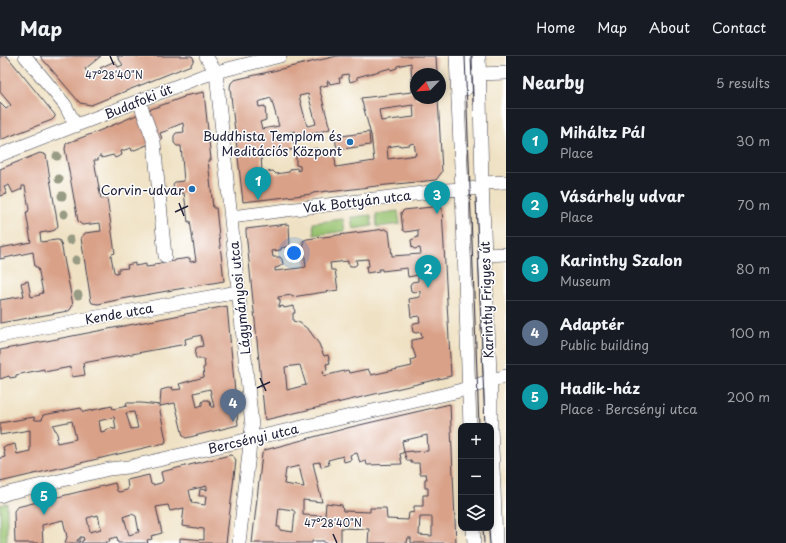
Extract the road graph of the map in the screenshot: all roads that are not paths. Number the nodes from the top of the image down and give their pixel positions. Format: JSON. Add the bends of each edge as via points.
{"nodes":[{"id":1,"x":25,"y":56,"type":"edge"},
{"id":2,"x":206,"y":56,"type":"edge"},
{"id":3,"x":280,"y":56,"type":"edge"},
{"id":4,"x":456,"y":56,"type":"edge"},
{"id":5,"x":465,"y":56,"type":"edge"},
{"id":6,"x":479,"y":56,"type":"edge"},
{"id":7,"x":216,"y":72,"type":"junction"},
{"id":8,"x":506,"y":73,"type":"edge"},
{"id":9,"x":478,"y":74,"type":"junction"},
{"id":10,"x":139,"y":101,"type":"junction"},
{"id":11,"x":76,"y":126,"type":"junction"},
{"id":12,"x":0,"y":156,"type":"edge"},
{"id":13,"x":506,"y":182,"type":"edge"},
{"id":14,"x":482,"y":186,"type":"junction"},
{"id":15,"x":462,"y":189,"type":"junction"},
{"id":16,"x":231,"y":217,"type":"junction"},
{"id":17,"x":506,"y":254,"type":"edge"},
{"id":18,"x":485,"y":255,"type":"junction"},
{"id":19,"x":165,"y":256,"type":"dead end"},
{"id":20,"x":238,"y":292,"type":"junction"},
{"id":21,"x":0,"y":336,"type":"edge"},
{"id":22,"x":506,"y":376,"type":"edge"},
{"id":23,"x":490,"y":381,"type":"junction"},
{"id":24,"x":469,"y":387,"type":"junction"},
{"id":25,"x":470,"y":423,"type":"edge"},
{"id":26,"x":251,"y":439,"type":"junction"},
{"id":27,"x":0,"y":496,"type":"edge"},
{"id":28,"x":473,"y":531,"type":"edge"},
{"id":29,"x":239,"y":543,"type":"edge"},
{"id":30,"x":474,"y":543,"type":"edge"},
{"id":31,"x":496,"y":543,"type":"edge"}],
"edges":[{"from":1,"to":11,"type":"street","via":[[65,104]]},
{"from":2,"to":7,"type":"street","name":"Lágymányosi utca"},
{"from":3,"to":7,"type":"street","name":"Budafoki út"},
{"from":4,"to":15,"type":"street","name":"Karinthy Frigyes út"},
{"from":5,"to":15,"type":"street","name":"Karinthy Frigyes út","via":[[469,169]]},
{"from":6,"to":9,"type":"street","name":"Karinthy Frigyes út"},
{"from":7,"to":10,"type":"street","name":"Budafoki út"},
{"from":7,"to":16,"type":"street","name":"Lágymányosi utca"},
{"from":8,"to":9,"type":"street"},
{"from":9,"to":14,"type":"street","name":"Karinthy Frigyes út"},
{"from":10,"to":11,"type":"street","name":"Budafoki út"},
{"from":10,"to":19,"type":"street","via":[[154,142]]},
{"from":11,"to":12,"type":"street","name":"Budafoki út"},
{"from":13,"to":14,"type":"street","name":"Vak Bottyán utca"},
{"from":14,"to":15,"type":"street","name":"Vak Bottyán utca"},
{"from":14,"to":18,"type":"street","name":"Karinthy Frigyes út"},
{"from":15,"to":16,"type":"street","name":"Vak Bottyán utca"},
{"from":15,"to":24,"type":"street","name":"Karinthy Frigyes út"},
{"from":16,"to":20,"type":"street","name":"Lágymányosi utca"},
{"from":17,"to":18,"type":"street"},
{"from":18,"to":23,"type":"street","name":"Karinthy Frigyes út"},
{"from":20,"to":21,"type":"street","name":"Kende utca"},
{"from":20,"to":26,"type":"street","name":"Lágymányosi utca","via":[[252,426]]},
{"from":22,"to":23,"type":"street","name":"Bercsényi utca"},
{"from":23,"to":24,"type":"street","name":"Bercsényi utca"},
{"from":23,"to":31,"type":"street","name":"Karinthy Frigyes út"},
{"from":24,"to":25,"type":"street","name":"Karinthy Frigyes út"},
{"from":24,"to":26,"type":"street","name":"Bercsényi utca"},
{"from":26,"to":27,"type":"street","name":"Bercsényi utca","via":[[109,469]]},
{"from":26,"to":29,"type":"street","name":"Lágymányosi utca"},
{"from":28,"to":30,"type":"street"}]}
